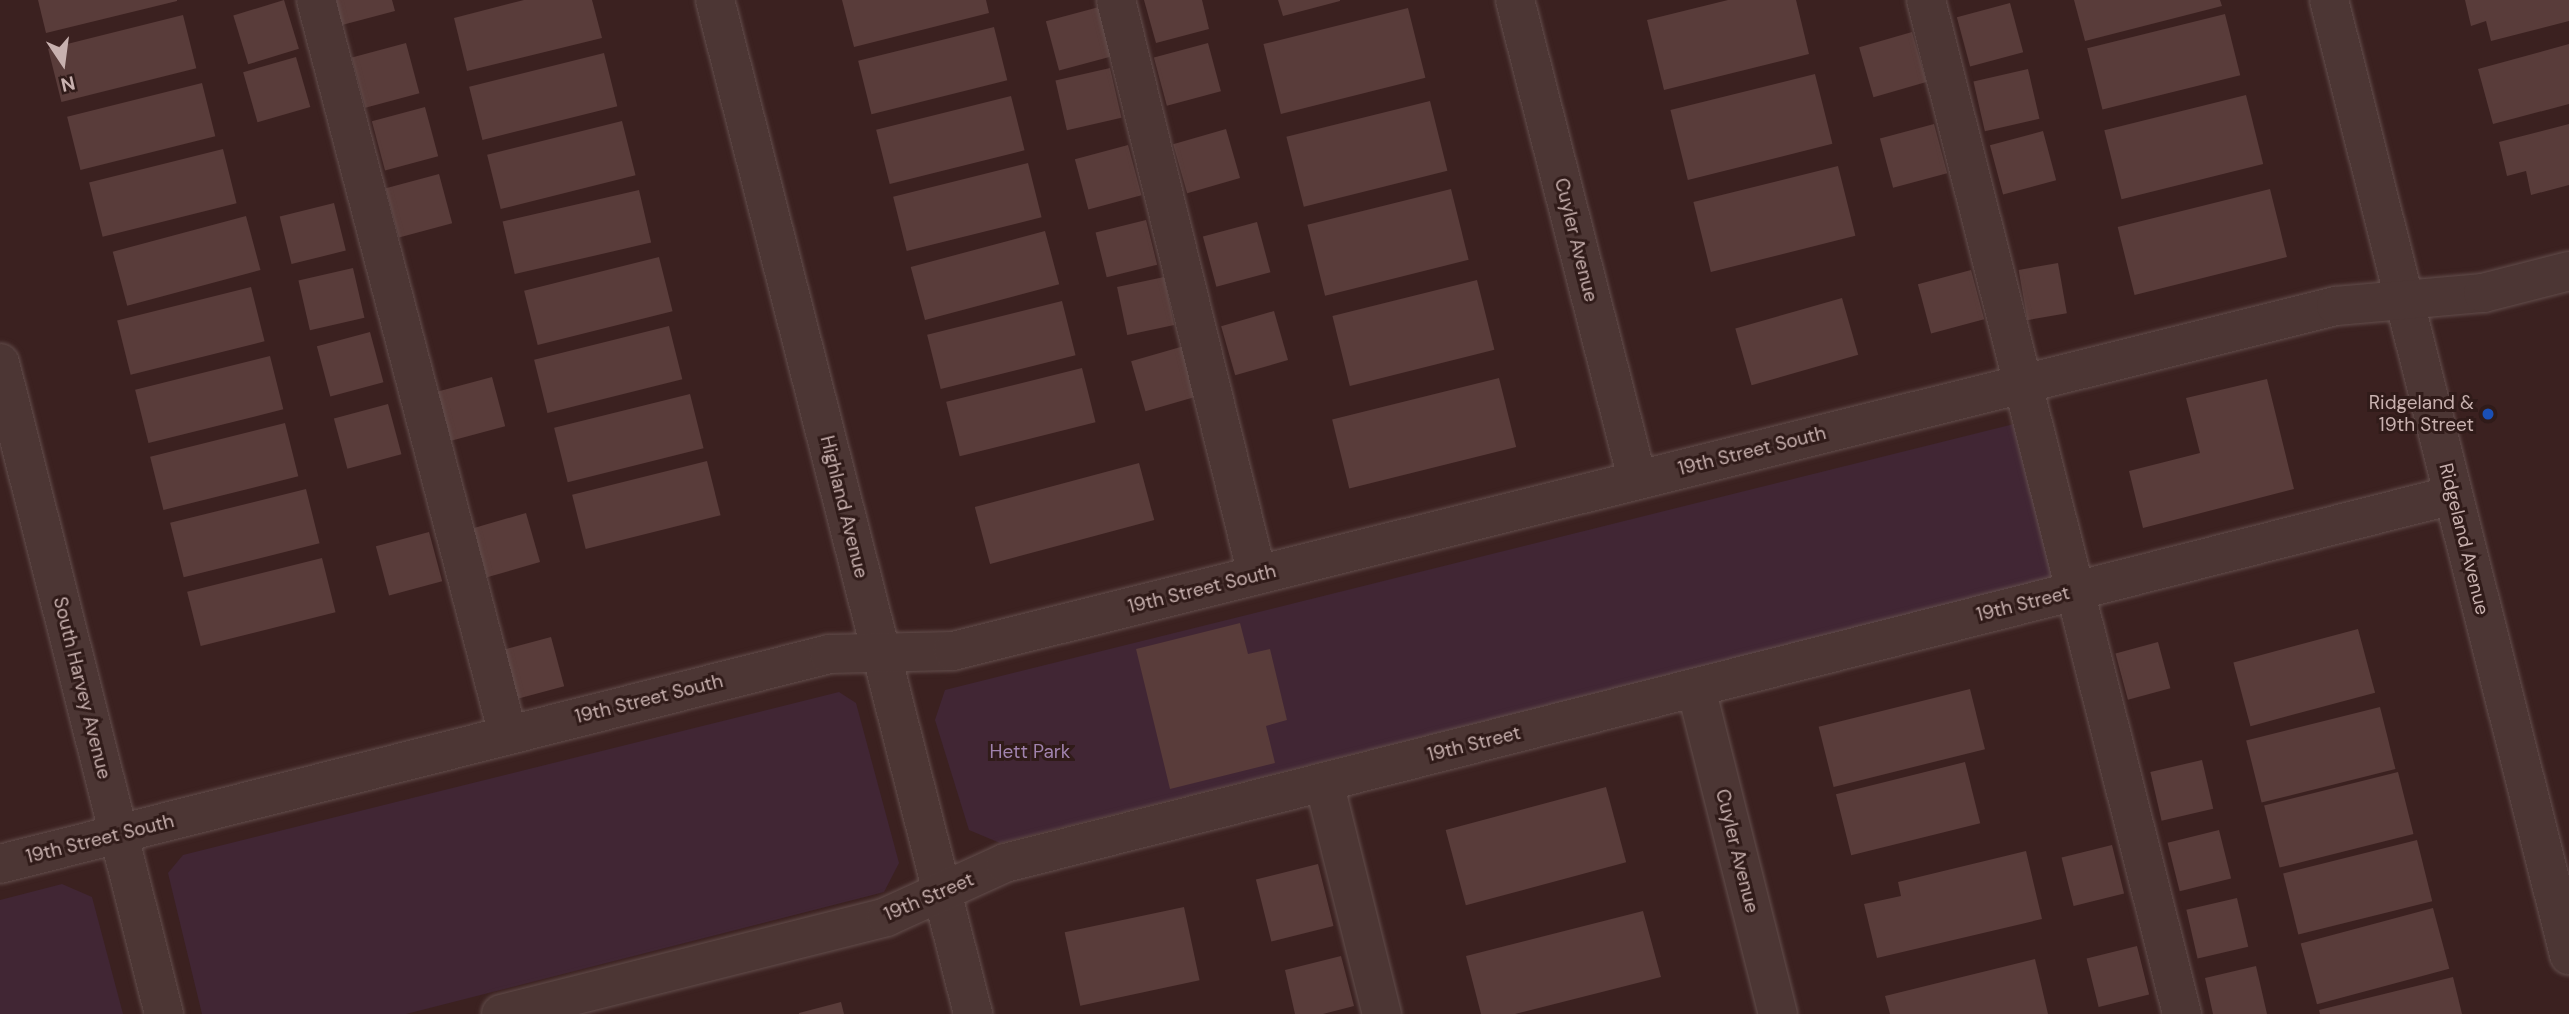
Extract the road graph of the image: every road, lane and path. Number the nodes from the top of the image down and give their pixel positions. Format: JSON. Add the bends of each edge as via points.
{"nodes":[{"id":1,"x":316,"y":0,"type":"edge"},
{"id":2,"x":715,"y":0,"type":"edge"},
{"id":3,"x":1116,"y":0,"type":"edge"},
{"id":4,"x":1515,"y":0,"type":"edge"},
{"id":5,"x":1926,"y":0,"type":"edge"},
{"id":6,"x":2329,"y":0,"type":"edge"},
{"id":7,"x":2569,"y":271,"type":"edge"},
{"id":8,"x":2404,"y":298,"type":"junction"},
{"id":9,"x":0,"y":362,"type":"edge"},
{"id":10,"x":2023,"y":383,"type":"junction"},
{"id":11,"x":1637,"y":480,"type":"junction"},
{"id":12,"x":2453,"y":495,"type":"junction"},
{"id":13,"x":1258,"y":575,"type":"junction"},
{"id":14,"x":2075,"y":591,"type":"junction"},
{"id":15,"x":880,"y":652,"type":"junction"},
{"id":16,"x":1696,"y":688,"type":"junction"},
{"id":17,"x":508,"y":735,"type":"junction"},
{"id":18,"x":1324,"y":782,"type":"junction"},
{"id":19,"x":119,"y":834,"type":"junction"},
{"id":20,"x":0,"y":864,"type":"edge"},
{"id":21,"x":942,"y":891,"type":"junction"},
{"id":22,"x":2569,"y":956,"type":"edge"},
{"id":23,"x":568,"y":1006,"type":"edge"},
{"id":24,"x":164,"y":1014,"type":"edge"},
{"id":25,"x":501,"y":1014,"type":"edge"},
{"id":26,"x":973,"y":1014,"type":"edge"},
{"id":27,"x":1382,"y":1014,"type":"edge"},
{"id":28,"x":1778,"y":1014,"type":"edge"},
{"id":29,"x":2182,"y":1014,"type":"edge"}],
"edges":[{"from":1,"to":17,"type":"street"},
{"from":2,"to":15,"type":"street","name":"Highland Avenue"},
{"from":3,"to":13,"type":"street"},
{"from":4,"to":11,"type":"street","name":"Cuyler Avenue"},
{"from":5,"to":10,"type":"street"},
{"from":6,"to":8,"type":"street","name":"Ridgeland Avenue"},
{"from":7,"to":8,"type":"street","via":[[2483,293]]},
{"from":8,"to":10,"type":"street","name":"19th Street South","via":[[2336,306]]},
{"from":8,"to":12,"type":"street","name":"Ridgeland Avenue"},
{"from":9,"to":19,"type":"street","name":"South Harvey Avenue"},
{"from":10,"to":11,"type":"street","name":"19th Street South"},
{"from":10,"to":14,"type":"street"},
{"from":11,"to":13,"type":"street","name":"19th Street South"},
{"from":12,"to":14,"type":"street","name":"19th Street"},
{"from":12,"to":22,"type":"street","name":"Ridgeland Avenue"},
{"from":13,"to":15,"type":"street","name":"19th Street South","via":[[940,654]]},
{"from":14,"to":16,"type":"street","name":"19th Street"},
{"from":14,"to":29,"type":"street"},
{"from":15,"to":17,"type":"street","name":"19th Street South","via":[[829,654]]},
{"from":15,"to":21,"type":"street","name":"Highland Avenue"},
{"from":16,"to":18,"type":"street","name":"19th Street"},
{"from":16,"to":28,"type":"street","name":"Cuyler Avenue"},
{"from":17,"to":19,"type":"street","name":"19th Street South"},
{"from":18,"to":21,"type":"street","name":"19th Street","via":[[1005,863]]},
{"from":18,"to":27,"type":"street"},
{"from":19,"to":20,"type":"street","name":"19th Street South"},
{"from":19,"to":24,"type":"street","name":"South Harvey Avenue"},
{"from":21,"to":23,"type":"street","name":"19th Street","via":[[886,917]]},
{"from":21,"to":26,"type":"street","name":"Highland Avenue"},
{"from":23,"to":25,"type":"street","name":"19th Street"}]}
